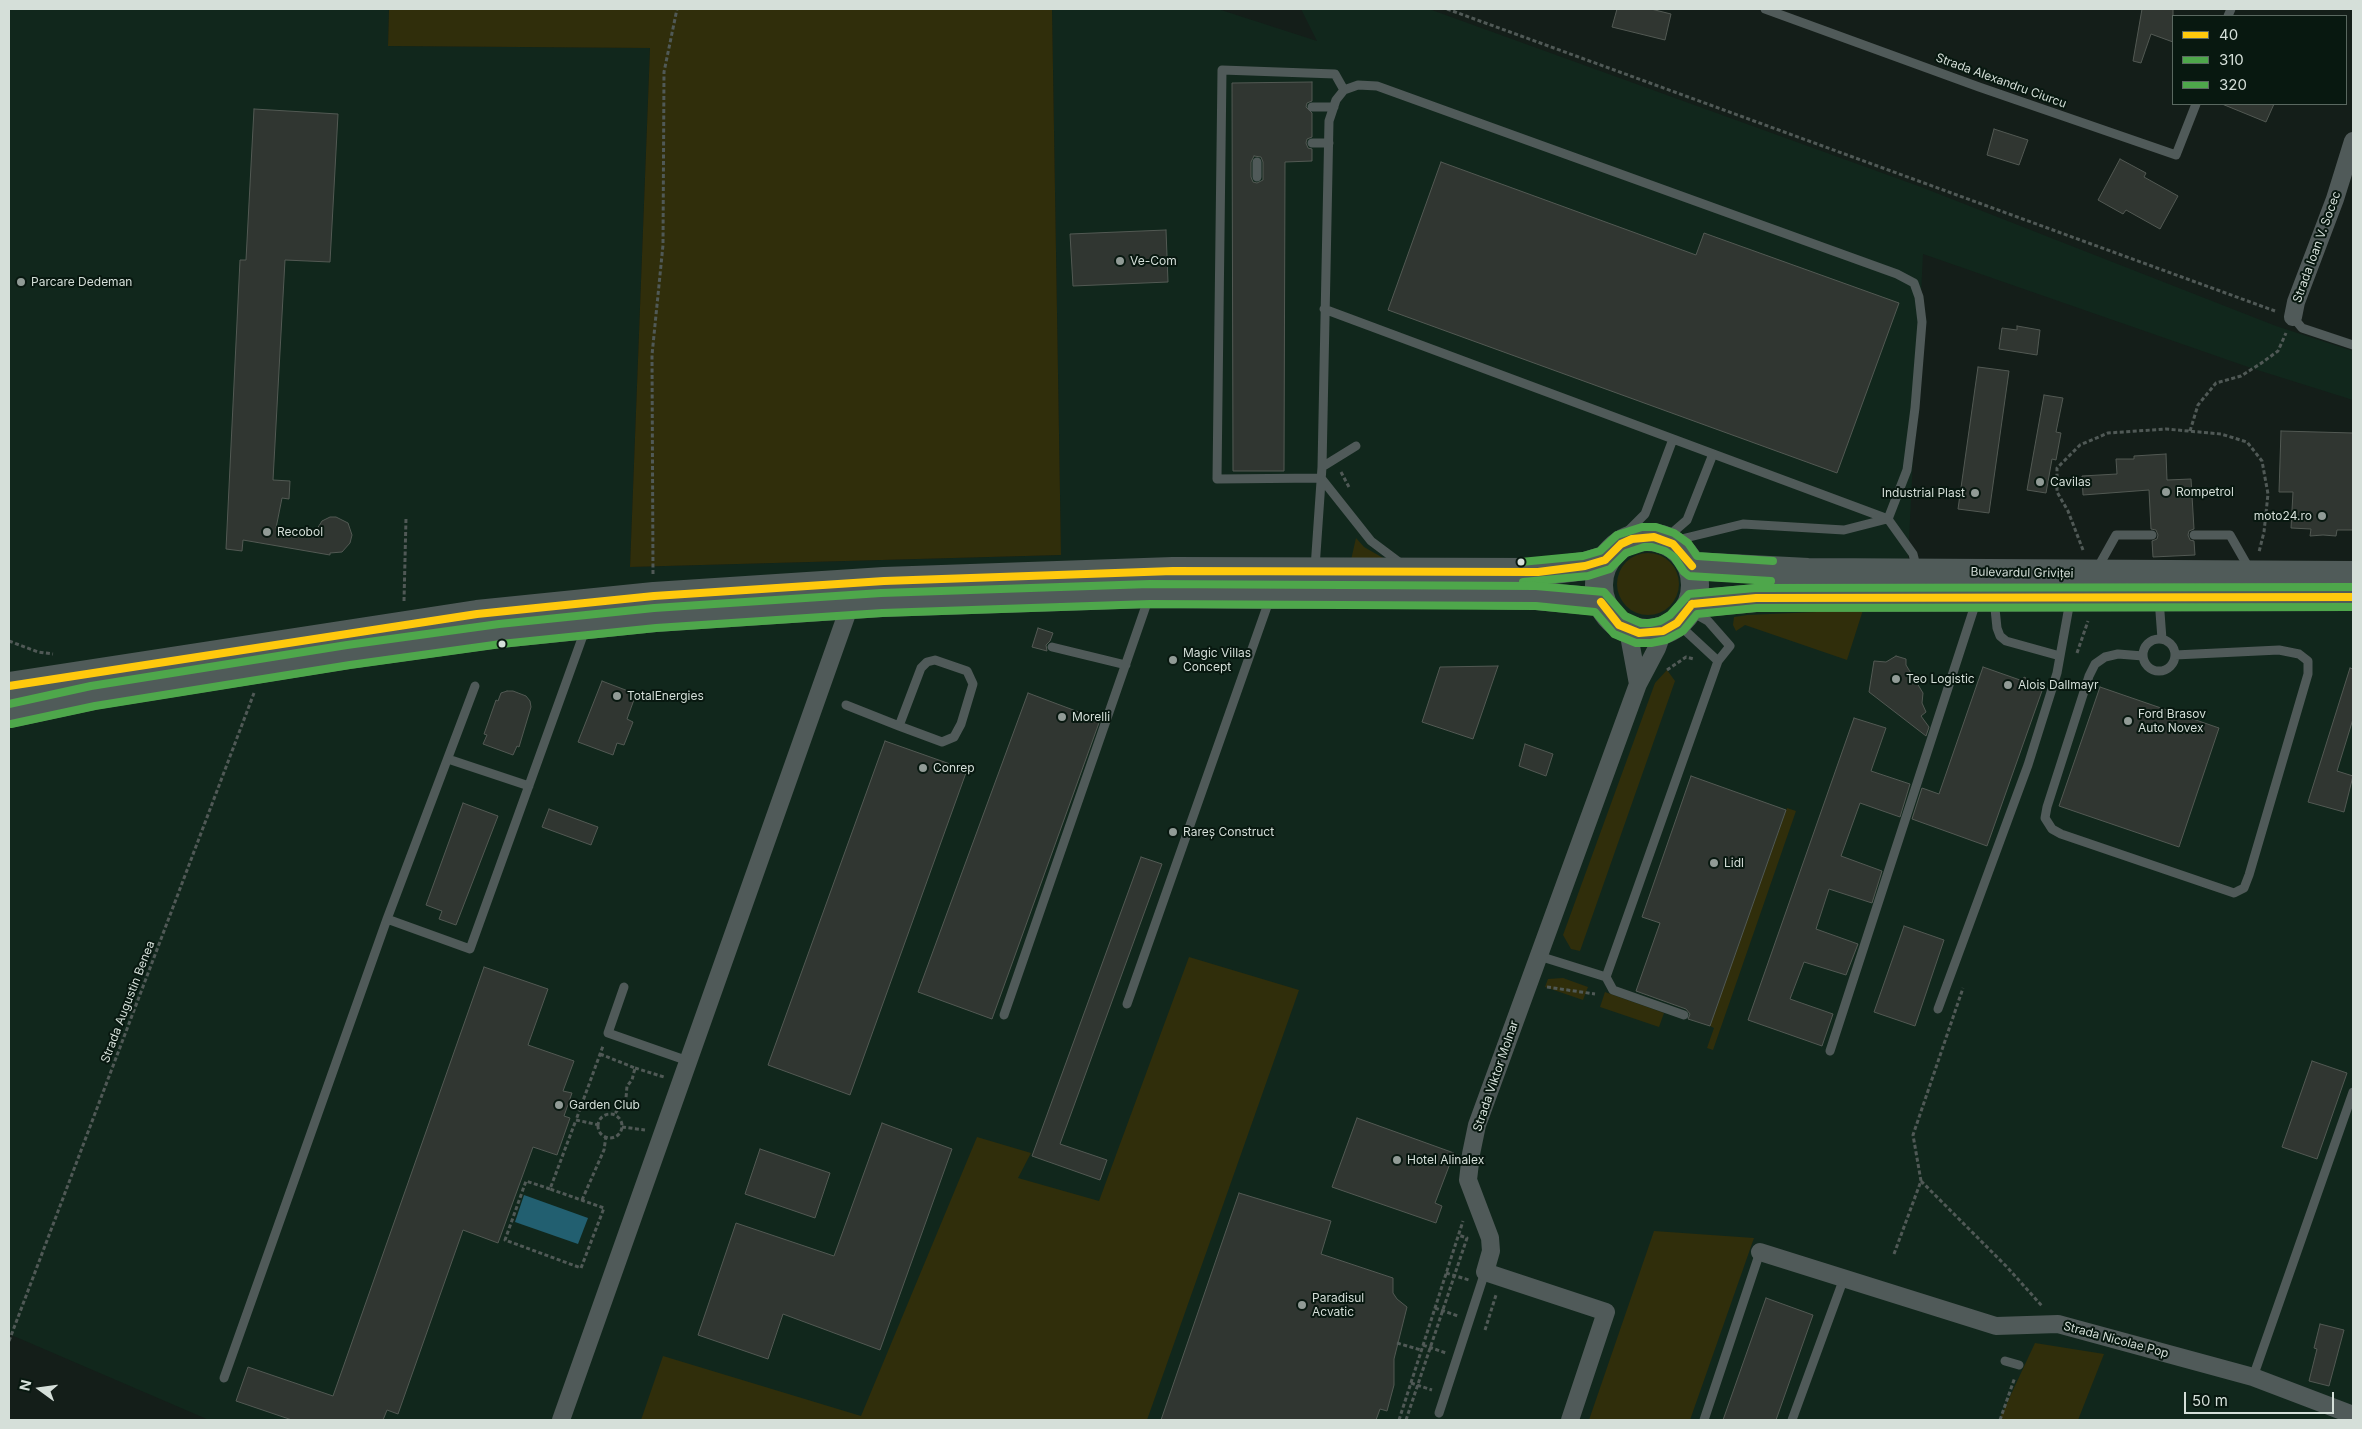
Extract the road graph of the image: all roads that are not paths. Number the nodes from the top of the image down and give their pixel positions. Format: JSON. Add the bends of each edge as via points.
{"nodes":[{"id":1,"x":1766,"y":9,"type":"edge"},
{"id":2,"x":1344,"y":90,"type":"junction"},
{"id":3,"x":2196,"y":105,"type":"edge"},
{"id":4,"x":1312,"y":107,"type":"dead end"},
{"id":5,"x":1334,"y":107,"type":"junction"},
{"id":6,"x":2353,"y":141,"type":"edge"},
{"id":7,"x":1312,"y":143,"type":"dead end"},
{"id":8,"x":1329,"y":143,"type":"junction"},
{"id":9,"x":1257,"y":162,"type":"dead end"},
{"id":10,"x":1257,"y":177,"type":"dead end"},
{"id":11,"x":1324,"y":309,"type":"junction"},
{"id":12,"x":2293,"y":317,"type":"joint"},
{"id":13,"x":2353,"y":345,"type":"edge"},
{"id":14,"x":1673,"y":439,"type":"junction"},
{"id":15,"x":1356,"y":446,"type":"dead end"},
{"id":16,"x":1713,"y":454,"type":"junction"},
{"id":17,"x":1322,"y":467,"type":"junction"},
{"id":18,"x":1321,"y":478,"type":"junction"},
{"id":19,"x":1888,"y":519,"type":"junction"},
{"id":20,"x":2152,"y":535,"type":"dead end"},
{"id":21,"x":2194,"y":535,"type":"dead end"},
{"id":22,"x":1667,"y":541,"type":"junction"},
{"id":23,"x":1609,"y":556,"type":"junction"},
{"id":24,"x":1692,"y":566,"type":"junction"},
{"id":25,"x":1315,"y":570,"type":"junction"},
{"id":26,"x":1411,"y":571,"type":"junction"},
{"id":27,"x":1918,"y":572,"type":"junction"},
{"id":28,"x":2095,"y":574,"type":"junction"},
{"id":29,"x":2253,"y":574,"type":"junction"},
{"id":30,"x":2353,"y":575,"type":"edge"},
{"id":31,"x":1150,"y":594,"type":"junction"},
{"id":32,"x":1270,"y":595,"type":"junction"},
{"id":33,"x":2158,"y":598,"type":"junction"},
{"id":34,"x":2353,"y":598,"type":"edge"},
{"id":35,"x":1985,"y":599,"type":"junction"},
{"id":36,"x":2071,"y":599,"type":"junction"},
{"id":37,"x":1602,"y":602,"type":"junction"},
{"id":38,"x":850,"y":605,"type":"junction"},
{"id":39,"x":1680,"y":617,"type":"junction"},
{"id":40,"x":586,"y":624,"type":"junction"},
{"id":41,"x":1628,"y":630,"type":"junction"},
{"id":42,"x":2162,"y":639,"type":"junction"},
{"id":43,"x":1052,"y":647,"type":"dead end"},
{"id":44,"x":2175,"y":655,"type":"junction"},
{"id":45,"x":2060,"y":656,"type":"junction"},
{"id":46,"x":2143,"y":656,"type":"junction"},
{"id":47,"x":1717,"y":664,"type":"junction"},
{"id":48,"x":1126,"y":665,"type":"junction"},
{"id":49,"x":1638,"y":684,"type":"junction"},
{"id":50,"x":9,"y":686,"type":"edge"},
{"id":51,"x":475,"y":686,"type":"dead end"},
{"id":52,"x":846,"y":705,"type":"dead end"},
{"id":53,"x":9,"y":714,"type":"edge"},
{"id":54,"x":899,"y":726,"type":"junction"},
{"id":55,"x":448,"y":759,"type":"junction"},
{"id":56,"x":529,"y":786,"type":"junction"},
{"id":57,"x":387,"y":919,"type":"junction"},
{"id":58,"x":1546,"y":958,"type":"junction"},
{"id":59,"x":1606,"y":978,"type":"junction"},
{"id":60,"x":624,"y":987,"type":"dead end"},
{"id":61,"x":1127,"y":1004,"type":"dead end"},
{"id":62,"x":1938,"y":1009,"type":"dead end"},
{"id":63,"x":1004,"y":1015,"type":"dead end"},
{"id":64,"x":1684,"y":1015,"type":"dead end"},
{"id":65,"x":1830,"y":1051,"type":"dead end"},
{"id":66,"x":688,"y":1061,"type":"junction"},
{"id":67,"x":2353,"y":1092,"type":"edge"},
{"id":68,"x":1760,"y":1252,"type":"joint"},
{"id":69,"x":1493,"y":1275,"type":"junction"},
{"id":70,"x":1846,"y":1279,"type":"junction"},
{"id":71,"x":1842,"y":1304,"type":"dead end"},
{"id":72,"x":2005,"y":1361,"type":"dead end"},
{"id":73,"x":2019,"y":1365,"type":"dead end"},
{"id":74,"x":2253,"y":1377,"type":"junction"},
{"id":75,"x":224,"y":1378,"type":"dead end"},
{"id":76,"x":1438,"y":1413,"type":"dead end"},
{"id":77,"x":2353,"y":1414,"type":"edge"},
{"id":78,"x":561,"y":1420,"type":"edge"},
{"id":79,"x":1570,"y":1420,"type":"edge"},
{"id":80,"x":1704,"y":1420,"type":"edge"},
{"id":81,"x":1792,"y":1420,"type":"edge"}],
"edges":[{"from":1,"to":3,"type":"lane","name":"Strada Alexandru Ciurcu","via":[[2176,155]]},
{"from":2,"to":5,"type":"lane"},
{"from":2,"to":18,"type":"lane","via":[[1335,74],[1222,70],[1217,479],[1258,475]]},
{"from":2,"to":19,"type":"lane","via":[[1358,85],[1378,86],[1897,274],[1914,283],[1922,322],[1915,408],[1907,470]]},
{"from":4,"to":5,"type":"lane"},
{"from":5,"to":8,"type":"lane","via":[[1329,121]]},
{"from":6,"to":12,"type":"street","name":"Strada Ioan V. Socec"},
{"from":7,"to":8,"type":"lane"},
{"from":8,"to":11,"type":"lane"},
{"from":9,"to":10,"type":"lane"},
{"from":11,"to":14,"type":"lane"},
{"from":11,"to":17,"type":"lane"},
{"from":12,"to":13,"type":"lane","name":"Strada Ioan V. Socec","via":[[2302,328]]},
{"from":14,"to":16,"type":"lane"},
{"from":14,"to":23,"type":"lane","via":[[1645,514]]},
{"from":15,"to":17,"type":"lane"},
{"from":16,"to":19,"type":"lane"},
{"from":16,"to":22,"type":"lane","via":[[1686,520]]},
{"from":17,"to":18,"type":"lane"},
{"from":18,"to":25,"type":"lane"},
{"from":18,"to":26,"type":"lane","via":[[1371,541]]},
{"from":19,"to":22,"type":"lane","via":[[1844,530],[1742,524]]},
{"from":19,"to":27,"type":"lane","via":[[1913,554]]},
{"from":20,"to":28,"type":"lane","via":[[2116,535]]},
{"from":21,"to":29,"type":"lane","via":[[2230,536]]},
{"from":22,"to":23,"type":"main road","via":[[1654,537],[1637,538],[1621,544]]},
{"from":22,"to":24,"type":"main road","via":[[1681,550]]},
{"from":23,"to":26,"type":"main road","via":[[1585,566],[1538,572]]},
{"from":23,"to":37,"type":"main road","via":[[1600,577]]},
{"from":24,"to":27,"type":"main road","name":"Bulevardul Griviței","via":[[1758,571]]},
{"from":24,"to":39,"type":"main road","via":[[1696,585]]},
{"from":25,"to":26,"type":"main road"},
{"from":25,"to":50,"type":"main road","via":[[884,580],[654,596],[404,624]]},
{"from":27,"to":28,"type":"main road","name":"Bulevardul Griviței"},
{"from":28,"to":29,"type":"main road","name":"Bulevardul Griviței"},
{"from":29,"to":30,"type":"main road","name":"Bulevardul Griviței"},
{"from":31,"to":32,"type":"main road"},
{"from":31,"to":38,"type":"main road"},
{"from":31,"to":48,"type":"lane"},
{"from":32,"to":37,"type":"main road","via":[[1516,596]]},
{"from":32,"to":61,"type":"lane"},
{"from":33,"to":34,"type":"main road","name":"Bulevardul Griviței"},
{"from":33,"to":36,"type":"main road","name":"Bulevardul Griviței"},
{"from":33,"to":42,"type":"lane"},
{"from":35,"to":36,"type":"main road","name":"Bulevardul Griviței"},
{"from":35,"to":39,"type":"main road","name":"Bulevardul Griviței","via":[[1756,598]]},
{"from":35,"to":45,"type":"lane","via":[[2000,636],[2006,641]]},
{"from":35,"to":65,"type":"lane"},
{"from":36,"to":45,"type":"lane"},
{"from":37,"to":41,"type":"main road","via":[[1612,618]]},
{"from":38,"to":40,"type":"main road"},
{"from":38,"to":66,"type":"street"},
{"from":39,"to":41,"type":"main road","via":[[1639,633]]},
{"from":39,"to":47,"type":"lane"},
{"from":39,"to":47,"type":"lane","via":[[1708,621],[1730,646]]},
{"from":39,"to":49,"type":"street","name":"Strada Viktor Molnar","via":[[1657,648]]},
{"from":40,"to":53,"type":"main road","via":[[263,669],[93,696]]},
{"from":40,"to":56,"type":"lane"},
{"from":41,"to":49,"type":"street"},
{"from":42,"to":44,"type":"lane","via":[[2170,643]]},
{"from":42,"to":46,"type":"lane","via":[[2152,640],[2146,645]]},
{"from":43,"to":48,"type":"lane"},
{"from":44,"to":46,"type":"lane","via":[[2172,665],[2161,671],[2150,668]]},
{"from":44,"to":46,"type":"lane","via":[[2279,650],[2298,654],[2308,661],[2308,674],[2249,875],[2244,888],[2234,893],[2061,834],[2052,829],[2045,818],[2094,664],[2118,654]]},
{"from":45,"to":62,"type":"lane","via":[[2028,764]]},
{"from":47,"to":59,"type":"lane"},
{"from":48,"to":63,"type":"lane"},
{"from":49,"to":58,"type":"street","name":"Strada Viktor Molnar"},
{"from":51,"to":55,"type":"lane"},
{"from":52,"to":54,"type":"lane"},
{"from":54,"to":54,"type":"lane","via":[[942,742],[954,737],[973,684],[967,672],[935,660],[927,662],[921,668]]},
{"from":55,"to":56,"type":"lane"},
{"from":55,"to":57,"type":"lane"},
{"from":56,"to":57,"type":"lane","via":[[470,949]]},
{"from":57,"to":75,"type":"lane"},
{"from":58,"to":59,"type":"lane"},
{"from":58,"to":69,"type":"street","name":"Strada Viktor Molnar","via":[[1477,1125],[1468,1180],[1490,1238]]},
{"from":59,"to":64,"type":"lane","via":[[1613,990]]},
{"from":60,"to":66,"type":"lane","via":[[608,1033]]},
{"from":66,"to":78,"type":"street"},
{"from":67,"to":74,"type":"lane"},
{"from":68,"to":70,"type":"street","name":"Strada Nicolae Pop"},
{"from":68,"to":80,"type":"lane"},
{"from":69,"to":76,"type":"lane","via":[[1470,1320]]},
{"from":69,"to":79,"type":"street","via":[[1606,1312]]},
{"from":70,"to":71,"type":"lane"},
{"from":70,"to":74,"type":"street","name":"Strada Nicolae Pop","via":[[1996,1326],[2058,1324]]},
{"from":70,"to":81,"type":"lane"},
{"from":72,"to":73,"type":"lane"},
{"from":74,"to":77,"type":"street","name":"Strada Nicolae Pop"}]}
